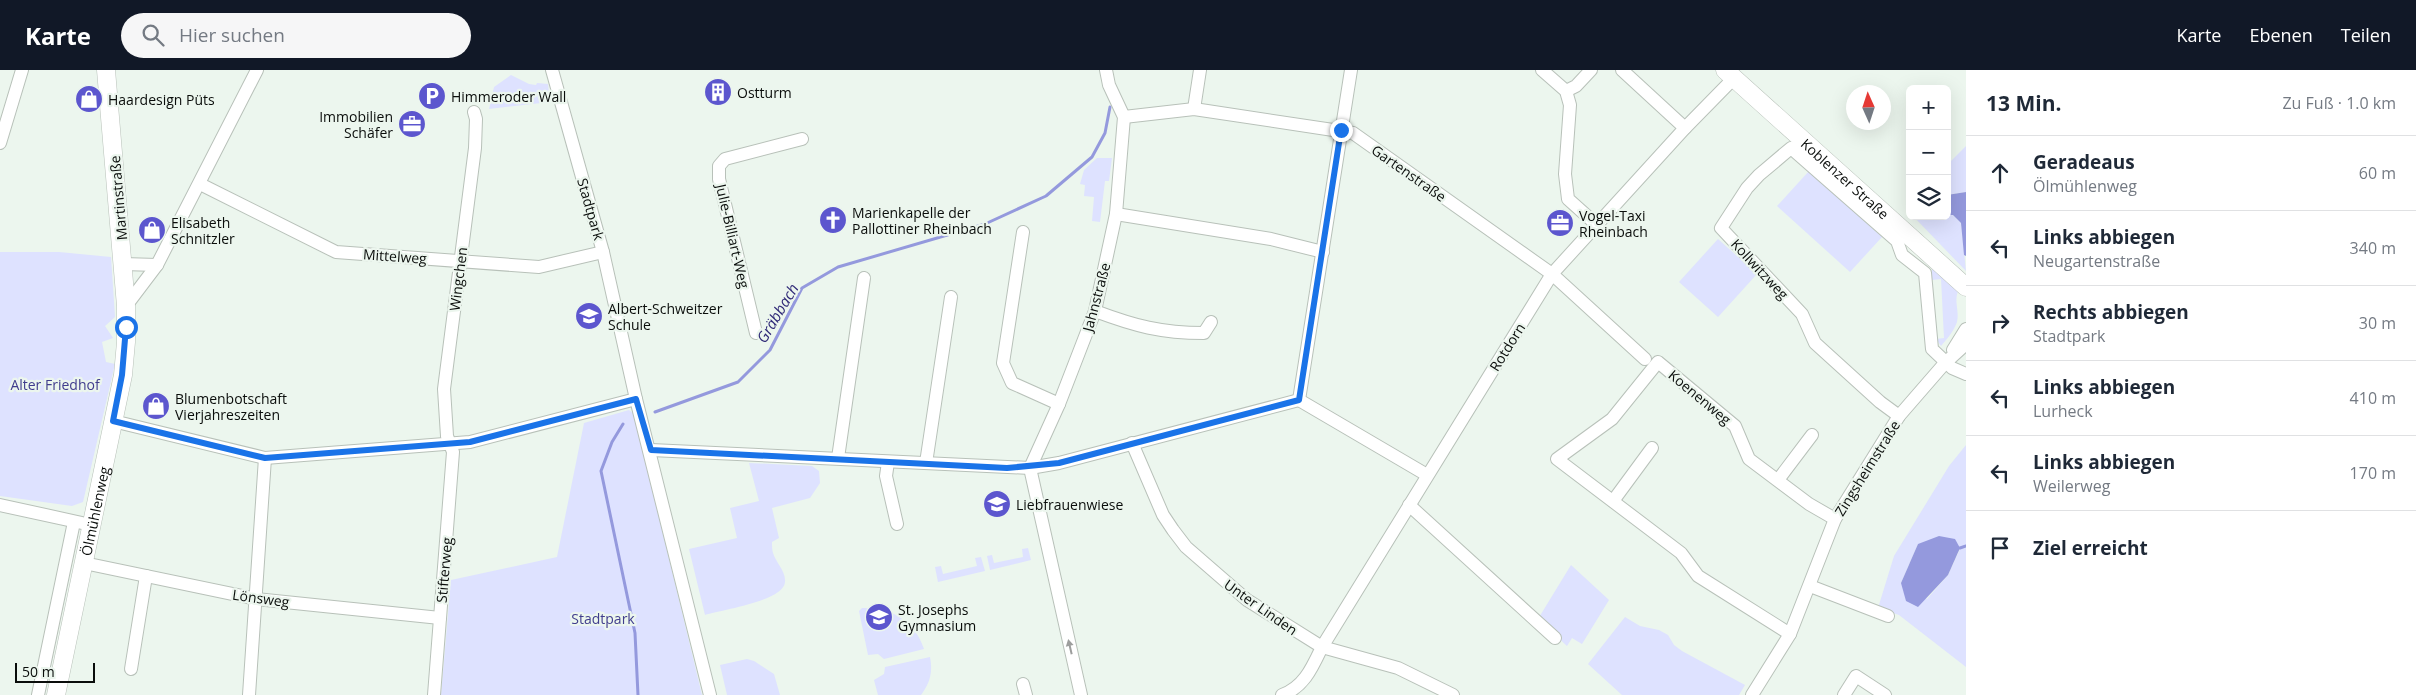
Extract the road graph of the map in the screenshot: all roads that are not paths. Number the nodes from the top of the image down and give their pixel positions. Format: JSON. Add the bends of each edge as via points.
{"nodes":[{"id":1,"x":22,"y":70,"type":"edge"},
{"id":2,"x":106,"y":70,"type":"edge"},
{"id":3,"x":258,"y":70,"type":"edge"},
{"id":4,"x":1106,"y":70,"type":"edge"},
{"id":5,"x":1200,"y":70,"type":"edge"},
{"id":6,"x":1351,"y":70,"type":"edge"},
{"id":7,"x":1542,"y":70,"type":"edge"},
{"id":8,"x":1591,"y":70,"type":"edge"},
{"id":9,"x":1622,"y":70,"type":"edge"},
{"id":10,"x":552,"y":71,"type":"edge"},
{"id":11,"x":1730,"y":74,"type":"edge"},
{"id":12,"x":1566,"y":91,"type":"junction"},
{"id":13,"x":1194,"y":109,"type":"junction"},
{"id":14,"x":474,"y":112,"type":"dead end"},
{"id":15,"x":1124,"y":117,"type":"junction"},
{"id":16,"x":1685,"y":128,"type":"junction"},
{"id":17,"x":1341,"y":130,"type":"junction"},
{"id":18,"x":802,"y":139,"type":"dead end"},
{"id":19,"x":0,"y":143,"type":"edge"},
{"id":20,"x":200,"y":184,"type":"junction"},
{"id":21,"x":1116,"y":214,"type":"junction"},
{"id":22,"x":1597,"y":225,"type":"junction"},
{"id":23,"x":1023,"y":232,"type":"dead end"},
{"id":24,"x":603,"y":252,"type":"junction"},
{"id":25,"x":1323,"y":252,"type":"junction"},
{"id":26,"x":460,"y":262,"type":"junction"},
{"id":27,"x":123,"y":264,"type":"junction"},
{"id":28,"x":156,"y":265,"type":"junction"},
{"id":29,"x":1552,"y":274,"type":"junction"},
{"id":30,"x":864,"y":278,"type":"dead end"},
{"id":31,"x":1966,"y":287,"type":"edge"},
{"id":32,"x":951,"y":297,"type":"dead end"},
{"id":33,"x":126,"y":306,"type":"junction"},
{"id":34,"x":1095,"y":311,"type":"junction"},
{"id":35,"x":1211,"y":322,"type":"dead end"},
{"id":36,"x":126,"y":327,"type":"joint"},
{"id":37,"x":1966,"y":329,"type":"edge"},
{"id":38,"x":756,"y":332,"type":"dead end"},
{"id":39,"x":1966,"y":344,"type":"edge"},
{"id":40,"x":1644,"y":359,"type":"dead end"},
{"id":41,"x":1945,"y":363,"type":"junction"},
{"id":42,"x":1966,"y":374,"type":"edge"},
{"id":43,"x":636,"y":399,"type":"junction"},
{"id":44,"x":1299,"y":400,"type":"junction"},
{"id":45,"x":1059,"y":404,"type":"junction"},
{"id":46,"x":1899,"y":416,"type":"junction"},
{"id":47,"x":113,"y":421,"type":"junction"},
{"id":48,"x":1812,"y":435,"type":"dead end"},
{"id":49,"x":1132,"y":444,"type":"junction"},
{"id":50,"x":450,"y":445,"type":"junction"},
{"id":51,"x":1652,"y":448,"type":"dead end"},
{"id":52,"x":651,"y":450,"type":"junction"},
{"id":53,"x":265,"y":458,"type":"junction"},
{"id":54,"x":838,"y":458,"type":"junction"},
{"id":55,"x":888,"y":462,"type":"junction"},
{"id":56,"x":926,"y":464,"type":"junction"},
{"id":57,"x":1030,"y":468,"type":"junction"},
{"id":58,"x":1427,"y":475,"type":"junction"},
{"id":59,"x":1778,"y":480,"type":"junction"},
{"id":60,"x":1613,"y":501,"type":"junction"},
{"id":61,"x":0,"y":505,"type":"edge"},
{"id":62,"x":1409,"y":505,"type":"junction"},
{"id":63,"x":1835,"y":519,"type":"junction"},
{"id":64,"x":74,"y":522,"type":"junction"},
{"id":65,"x":897,"y":524,"type":"dead end"},
{"id":66,"x":92,"y":525,"type":"junction"},
{"id":67,"x":84,"y":563,"type":"junction"},
{"id":68,"x":146,"y":576,"type":"junction"},
{"id":69,"x":1810,"y":586,"type":"junction"},
{"id":70,"x":256,"y":599,"type":"junction"},
{"id":71,"x":1888,"y":616,"type":"dead end"},
{"id":72,"x":440,"y":618,"type":"junction"},
{"id":73,"x":1790,"y":634,"type":"junction"},
{"id":74,"x":1555,"y":638,"type":"dead end"},
{"id":75,"x":1322,"y":647,"type":"junction"},
{"id":76,"x":131,"y":669,"type":"dead end"},
{"id":77,"x":1295,"y":693,"type":"edge"},
{"id":78,"x":38,"y":695,"type":"edge"},
{"id":79,"x":56,"y":695,"type":"edge"},
{"id":80,"x":250,"y":695,"type":"edge"},
{"id":81,"x":434,"y":695,"type":"edge"},
{"id":82,"x":710,"y":695,"type":"edge"},
{"id":83,"x":1081,"y":695,"type":"edge"},
{"id":84,"x":1282,"y":695,"type":"edge"},
{"id":85,"x":1453,"y":695,"type":"edge"},
{"id":86,"x":1752,"y":695,"type":"edge"},
{"id":87,"x":1844,"y":695,"type":"edge"},
{"id":88,"x":1885,"y":695,"type":"edge"}],
"edges":[{"from":1,"to":19,"type":"street"},
{"from":2,"to":27,"type":"main road","name":"Martinstraße"},
{"from":3,"to":20,"type":"street"},
{"from":4,"to":15,"type":"street","via":[[1109,85]]},
{"from":5,"to":13,"type":"street"},
{"from":6,"to":17,"type":"street"},
{"from":7,"to":12,"type":"street"},
{"from":8,"to":12,"type":"street","via":[[1576,86]]},
{"from":9,"to":16,"type":"street"},
{"from":10,"to":24,"type":"street","name":"Stadtpark"},
{"from":11,"to":16,"type":"street","name":"Rotdorn"},
{"from":11,"to":31,"type":"main road","name":"Koblenzer Straße"},
{"from":12,"to":22,"type":"street","via":[[1570,106],[1565,174],[1568,198]]},
{"from":13,"to":15,"type":"street","name":"Gartenstraße"},
{"from":13,"to":17,"type":"street","name":"Gartenstraße"},
{"from":14,"to":26,"type":"street","name":"Wingchen","via":[[475,148]]},
{"from":15,"to":21,"type":"street","name":"Jahnstraße"},
{"from":16,"to":22,"type":"street","name":"Rotdorn"},
{"from":17,"to":25,"type":"street"},
{"from":17,"to":29,"type":"street","name":"Gartenstraße","via":[[1364,141]]},
{"from":18,"to":38,"type":"street","name":"Julie-Billiart-Weg","via":[[725,160],[719,166],[719,179]]},
{"from":20,"to":26,"type":"street","name":"Mittelweg","via":[[336,252]]},
{"from":20,"to":28,"type":"street"},
{"from":21,"to":25,"type":"street","via":[[1271,238]]},
{"from":21,"to":34,"type":"street","name":"Jahnstraße"},
{"from":22,"to":29,"type":"street","name":"Rotdorn"},
{"from":23,"to":45,"type":"street","via":[[1003,363],[1012,383]]},
{"from":24,"to":26,"type":"street","name":"Mittelweg","via":[[538,268]]},
{"from":24,"to":43,"type":"street","name":"Stadtpark"},
{"from":25,"to":44,"type":"street"},
{"from":26,"to":50,"type":"street","name":"Wingchen","via":[[444,389]]},
{"from":27,"to":28,"type":"street"},
{"from":27,"to":33,"type":"main road","name":"Martinstraße"},
{"from":28,"to":33,"type":"street"},
{"from":29,"to":40,"type":"street","name":"Gartenstraße"},
{"from":29,"to":58,"type":"street","name":"Rotdorn"},
{"from":30,"to":54,"type":"street"},
{"from":32,"to":56,"type":"street"},
{"from":33,"to":36,"type":"main road","name":"Martinstraße"},
{"from":34,"to":35,"type":"street","via":[[1136,326],[1171,333],[1204,333]]},
{"from":34,"to":45,"type":"street","name":"Jahnstraße"},
{"from":36,"to":47,"type":"main road","name":"Ölmühlenweg","via":[[122,375]]},
{"from":37,"to":41,"type":"street","name":"Zingsheimstraße"},
{"from":39,"to":41,"type":"street","name":"Zingsheimstraße"},
{"from":41,"to":42,"type":"street"},
{"from":41,"to":46,"type":"street","name":"Zingsheimstraße"},
{"from":41,"to":46,"type":"street","name":"Kollwitzweg","via":[[1932,349],[1925,273],[1902,255],[1897,241],[1792,148],[1759,174],[1721,228],[1802,314],[1815,343]]},
{"from":43,"to":50,"type":"street"},
{"from":43,"to":52,"type":"street","name":"Stadtpark"},
{"from":44,"to":49,"type":"street"},
{"from":44,"to":58,"type":"street"},
{"from":45,"to":57,"type":"street","name":"Jahnstraße"},
{"from":46,"to":63,"type":"street","name":"Zingsheimstraße"},
{"from":47,"to":53,"type":"street"},
{"from":47,"to":66,"type":"main road","name":"Ölmühlenweg"},
{"from":48,"to":59,"type":"street"},
{"from":49,"to":57,"type":"street"},
{"from":49,"to":75,"type":"street","name":"Unter Linden","via":[[1163,515],[1186,547],[1247,600]]},
{"from":50,"to":53,"type":"street"},
{"from":50,"to":72,"type":"street","name":"Stifterweg","via":[[453,452]]},
{"from":51,"to":60,"type":"street"},
{"from":52,"to":54,"type":"street"},
{"from":52,"to":82,"type":"street","name":"Stadtpark"},
{"from":53,"to":70,"type":"street"},
{"from":54,"to":55,"type":"street"},
{"from":55,"to":56,"type":"street"},
{"from":55,"to":65,"type":"street","via":[[886,476]]},
{"from":56,"to":57,"type":"street"},
{"from":83,"to":57,"type":"street","one_way":true},
{"from":58,"to":62,"type":"street","name":"Rotdorn"},
{"from":59,"to":60,"type":"street","name":"Koenenweg","via":[[1749,459],[1735,426],[1658,362],[1612,418],[1556,459]]},
{"from":59,"to":63,"type":"street","name":"Koenenweg"},
{"from":60,"to":73,"type":"street","name":"Koenenweg","via":[[1681,553],[1698,576]]},
{"from":61,"to":64,"type":"street"},
{"from":62,"to":74,"type":"street"},
{"from":62,"to":75,"type":"street","name":"Rotdorn"},
{"from":63,"to":69,"type":"street","name":"Zingsheimstraße"},
{"from":64,"to":66,"type":"street"},
{"from":64,"to":78,"type":"street","name":"Ölmühlenweg"},
{"from":66,"to":67,"type":"main road","name":"Ölmühlenweg"},
{"from":67,"to":68,"type":"street","name":"Lönsweg"},
{"from":67,"to":79,"type":"main road","name":"Ölmühlenweg"},
{"from":68,"to":70,"type":"street","name":"Lönsweg"},
{"from":68,"to":76,"type":"street"},
{"from":69,"to":71,"type":"street"},
{"from":69,"to":73,"type":"street","name":"Zingsheimstraße"},
{"from":70,"to":72,"type":"street","name":"Lönsweg"},
{"from":70,"to":80,"type":"street"},
{"from":72,"to":81,"type":"street","name":"Stifterweg"},
{"from":73,"to":86,"type":"street","name":"Zingsheimstraße"},
{"from":75,"to":77,"type":"street","name":"Rotdorn"},
{"from":75,"to":85,"type":"street","name":"Unter Linden","via":[[1398,668]]},
{"from":77,"to":84,"type":"street"},
{"from":87,"to":88,"type":"street","via":[[1856,676]]}]}
